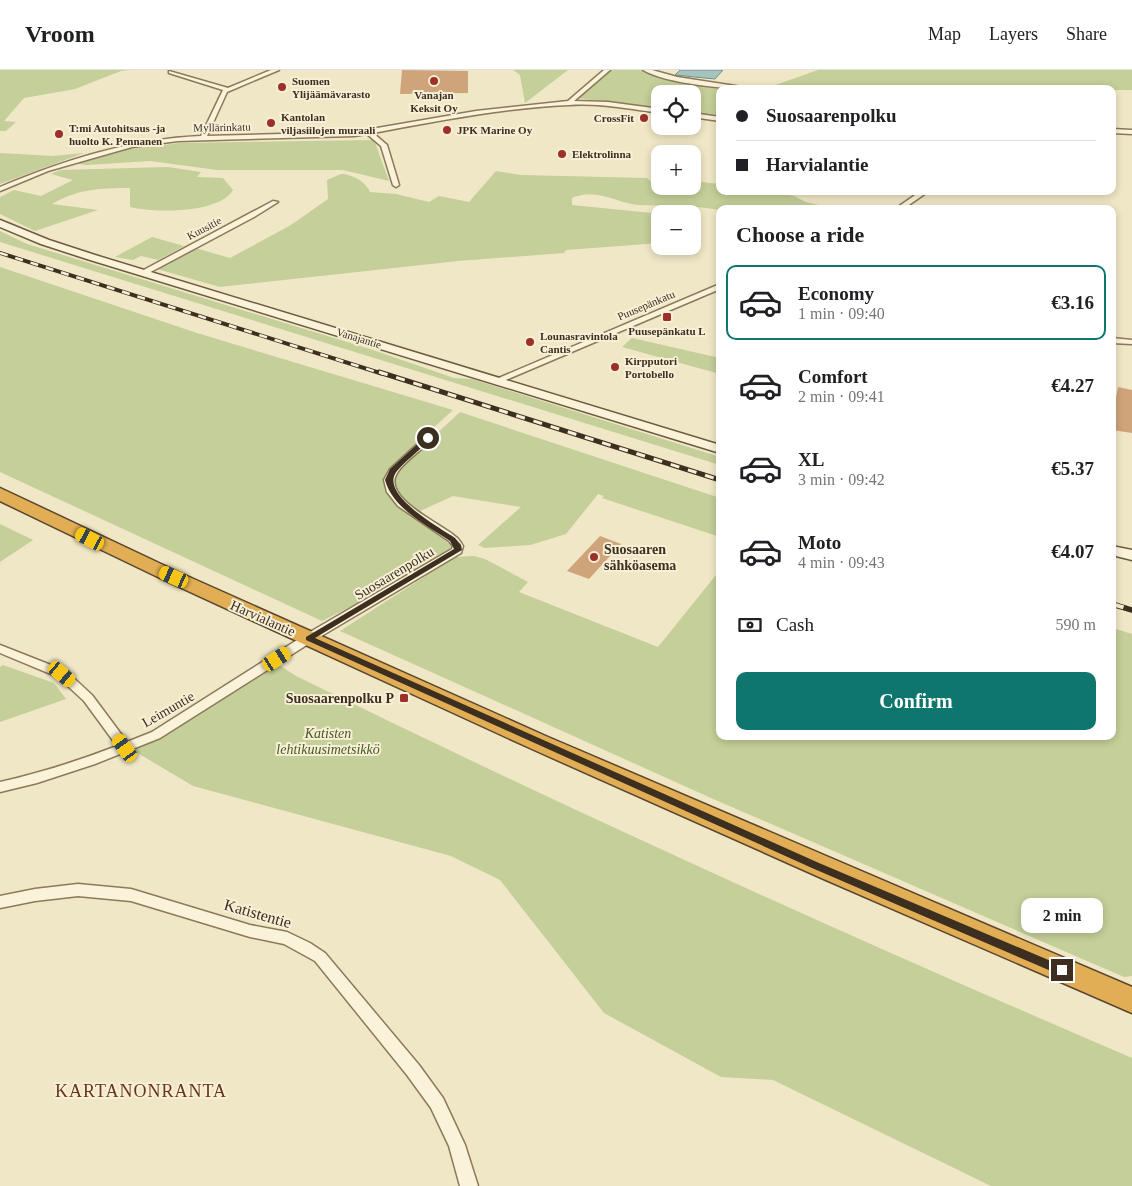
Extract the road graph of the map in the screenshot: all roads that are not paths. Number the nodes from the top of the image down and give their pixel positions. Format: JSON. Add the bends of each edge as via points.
{"nodes":[{"id":1,"x":276,"y":70,"type":"edge"},
{"id":2,"x":607,"y":70,"type":"edge"},
{"id":3,"x":646,"y":70,"type":"edge"},
{"id":4,"x":171,"y":72,"type":"dead end"},
{"id":5,"x":722,"y":85,"type":"edge"},
{"id":6,"x":227,"y":89,"type":"junction"},
{"id":7,"x":570,"y":103,"type":"junction"},
{"id":8,"x":651,"y":110,"type":"edge"},
{"id":9,"x":701,"y":117,"type":"edge"},
{"id":10,"x":716,"y":119,"type":"edge"},
{"id":11,"x":1116,"y":131,"type":"edge"},
{"id":12,"x":369,"y":132,"type":"junction"},
{"id":13,"x":1132,"y":132,"type":"edge"},
{"id":14,"x":204,"y":137,"type":"junction"},
{"id":15,"x":396,"y":185,"type":"dead end"},
{"id":16,"x":0,"y":189,"type":"edge"},
{"id":17,"x":920,"y":195,"type":"edge"},
{"id":18,"x":275,"y":202,"type":"dead end"},
{"id":19,"x":904,"y":205,"type":"edge"},
{"id":20,"x":0,"y":223,"type":"edge"},
{"id":21,"x":142,"y":273,"type":"junction"},
{"id":22,"x":716,"y":288,"type":"edge"},
{"id":23,"x":706,"y":292,"type":"junction"},
{"id":24,"x":716,"y":293,"type":"edge"},
{"id":25,"x":1116,"y":340,"type":"edge"},
{"id":26,"x":1132,"y":342,"type":"edge"},
{"id":27,"x":498,"y":380,"type":"junction"},
{"id":28,"x":428,"y":438,"type":"dead end"},
{"id":29,"x":716,"y":448,"type":"edge"},
{"id":30,"x":0,"y":494,"type":"edge"},
{"id":31,"x":1116,"y":551,"type":"edge"},
{"id":32,"x":1132,"y":555,"type":"edge"},
{"id":33,"x":309,"y":638,"type":"junction"},
{"id":34,"x":0,"y":650,"type":"edge"},
{"id":35,"x":125,"y":748,"type":"junction"},
{"id":36,"x":0,"y":786,"type":"edge"},
{"id":37,"x":0,"y":902,"type":"edge"},
{"id":38,"x":1132,"y":1000,"type":"edge"},
{"id":39,"x":468,"y":1186,"type":"edge"}],
"edges":[{"from":1,"to":6,"type":"street"},
{"from":2,"to":7,"type":"street"},
{"from":3,"to":5,"type":"street","via":[[676,79]]},
{"from":4,"to":6,"type":"street"},
{"from":6,"to":14,"type":"street"},
{"from":7,"to":8,"type":"street","name":"Myllärinkatu"},
{"from":7,"to":12,"type":"street","name":"Myllärinkatu","via":[[470,114]]},
{"from":9,"to":10,"type":"street"},
{"from":11,"to":13,"type":"street"},
{"from":12,"to":14,"type":"street","name":"Myllärinkatu"},
{"from":12,"to":15,"type":"street","via":[[384,146]]},
{"from":14,"to":16,"type":"street","name":"Myllärinkatu","via":[[107,151],[46,170]]},
{"from":17,"to":19,"type":"street"},
{"from":18,"to":21,"type":"street","name":"Kuusitie"},
{"from":20,"to":21,"type":"street","name":"Vanajantie","via":[[45,242]]},
{"from":21,"to":27,"type":"street","name":"Vanajantie"},
{"from":22,"to":23,"type":"street","name":"Puusepänkatu"},
{"from":23,"to":24,"type":"street"},
{"from":23,"to":27,"type":"street","name":"Puusepänkatu"},
{"from":25,"to":26,"type":"street"},
{"from":27,"to":29,"type":"street","name":"Vanajantie"},
{"from":28,"to":33,"type":"street","name":"Suosaarenpolku","via":[[393,471],[388,480],[392,492],[402,504],[453,539],[458,550]]},
{"from":30,"to":33,"type":"highway","name":"Harvialantie","via":[[90,539]]},
{"from":31,"to":32,"type":"street"},
{"from":33,"to":35,"type":"street","name":"Leimuntie","via":[[156,735]]},
{"from":33,"to":38,"type":"highway","name":"Harvialantie","via":[[815,866]]},
{"from":34,"to":35,"type":"street","via":[[62,674],[88,698]]},
{"from":35,"to":36,"type":"street","name":"Leimuntie","via":[[37,778]]},
{"from":37,"to":39,"type":"street","name":"Katistentie","via":[[78,890],[131,895],[287,938],[305,947],[320,957],[437,1103],[457,1145]]}]}
